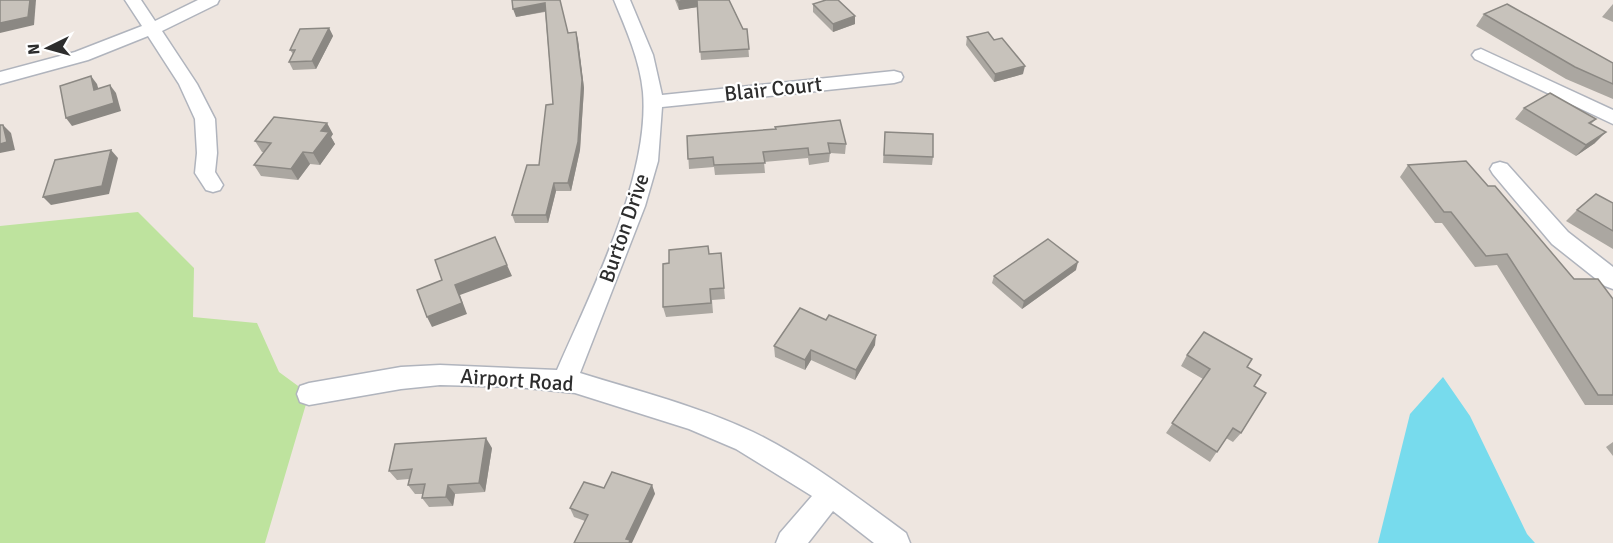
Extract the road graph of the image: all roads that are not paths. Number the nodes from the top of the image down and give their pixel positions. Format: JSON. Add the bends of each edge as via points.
{"nodes":[{"id":1,"x":133,"y":0,"type":"edge"},
{"id":2,"x":211,"y":0,"type":"edge"},
{"id":3,"x":622,"y":0,"type":"edge"},
{"id":4,"x":151,"y":29,"type":"junction"},
{"id":5,"x":1481,"y":55,"type":"dead end"},
{"id":6,"x":894,"y":77,"type":"dead end"},
{"id":7,"x":0,"y":78,"type":"edge"},
{"id":8,"x":652,"y":102,"type":"junction"},
{"id":9,"x":1613,"y":118,"type":"edge"},
{"id":10,"x":1500,"y":169,"type":"dead end"},
{"id":11,"x":209,"y":179,"type":"dead end"},
{"id":12,"x":1613,"y":280,"type":"edge"},
{"id":13,"x":564,"y":381,"type":"junction"},
{"id":14,"x":309,"y":394,"type":"dead end"},
{"id":15,"x":831,"y":493,"type":"junction"},
{"id":16,"x":790,"y":543,"type":"edge"},
{"id":17,"x":896,"y":543,"type":"edge"}],
"edges":[{"from":1,"to":4,"type":"street"},
{"from":2,"to":4,"type":"street"},
{"from":3,"to":8,"type":"street","name":"Burton Drive","via":[[644,54]]},
{"from":4,"to":7,"type":"street","via":[[78,56]]},
{"from":4,"to":11,"type":"street","via":[[188,84],[205,119]]},
{"from":5,"to":9,"type":"street"},
{"from":6,"to":8,"type":"street","name":"Blair Court"},
{"from":8,"to":13,"type":"street","name":"Burton Drive","via":[[648,157],[640,191]]},
{"from":10,"to":12,"type":"street","via":[[1560,238]]},
{"from":13,"to":14,"type":"street","name":"Airport Road","via":[[440,375]]},
{"from":13,"to":15,"type":"street","name":"Airport Road","via":[[694,419],[745,441]]},
{"from":15,"to":16,"type":"street"},
{"from":15,"to":17,"type":"street","name":"Airport Road"}]}
